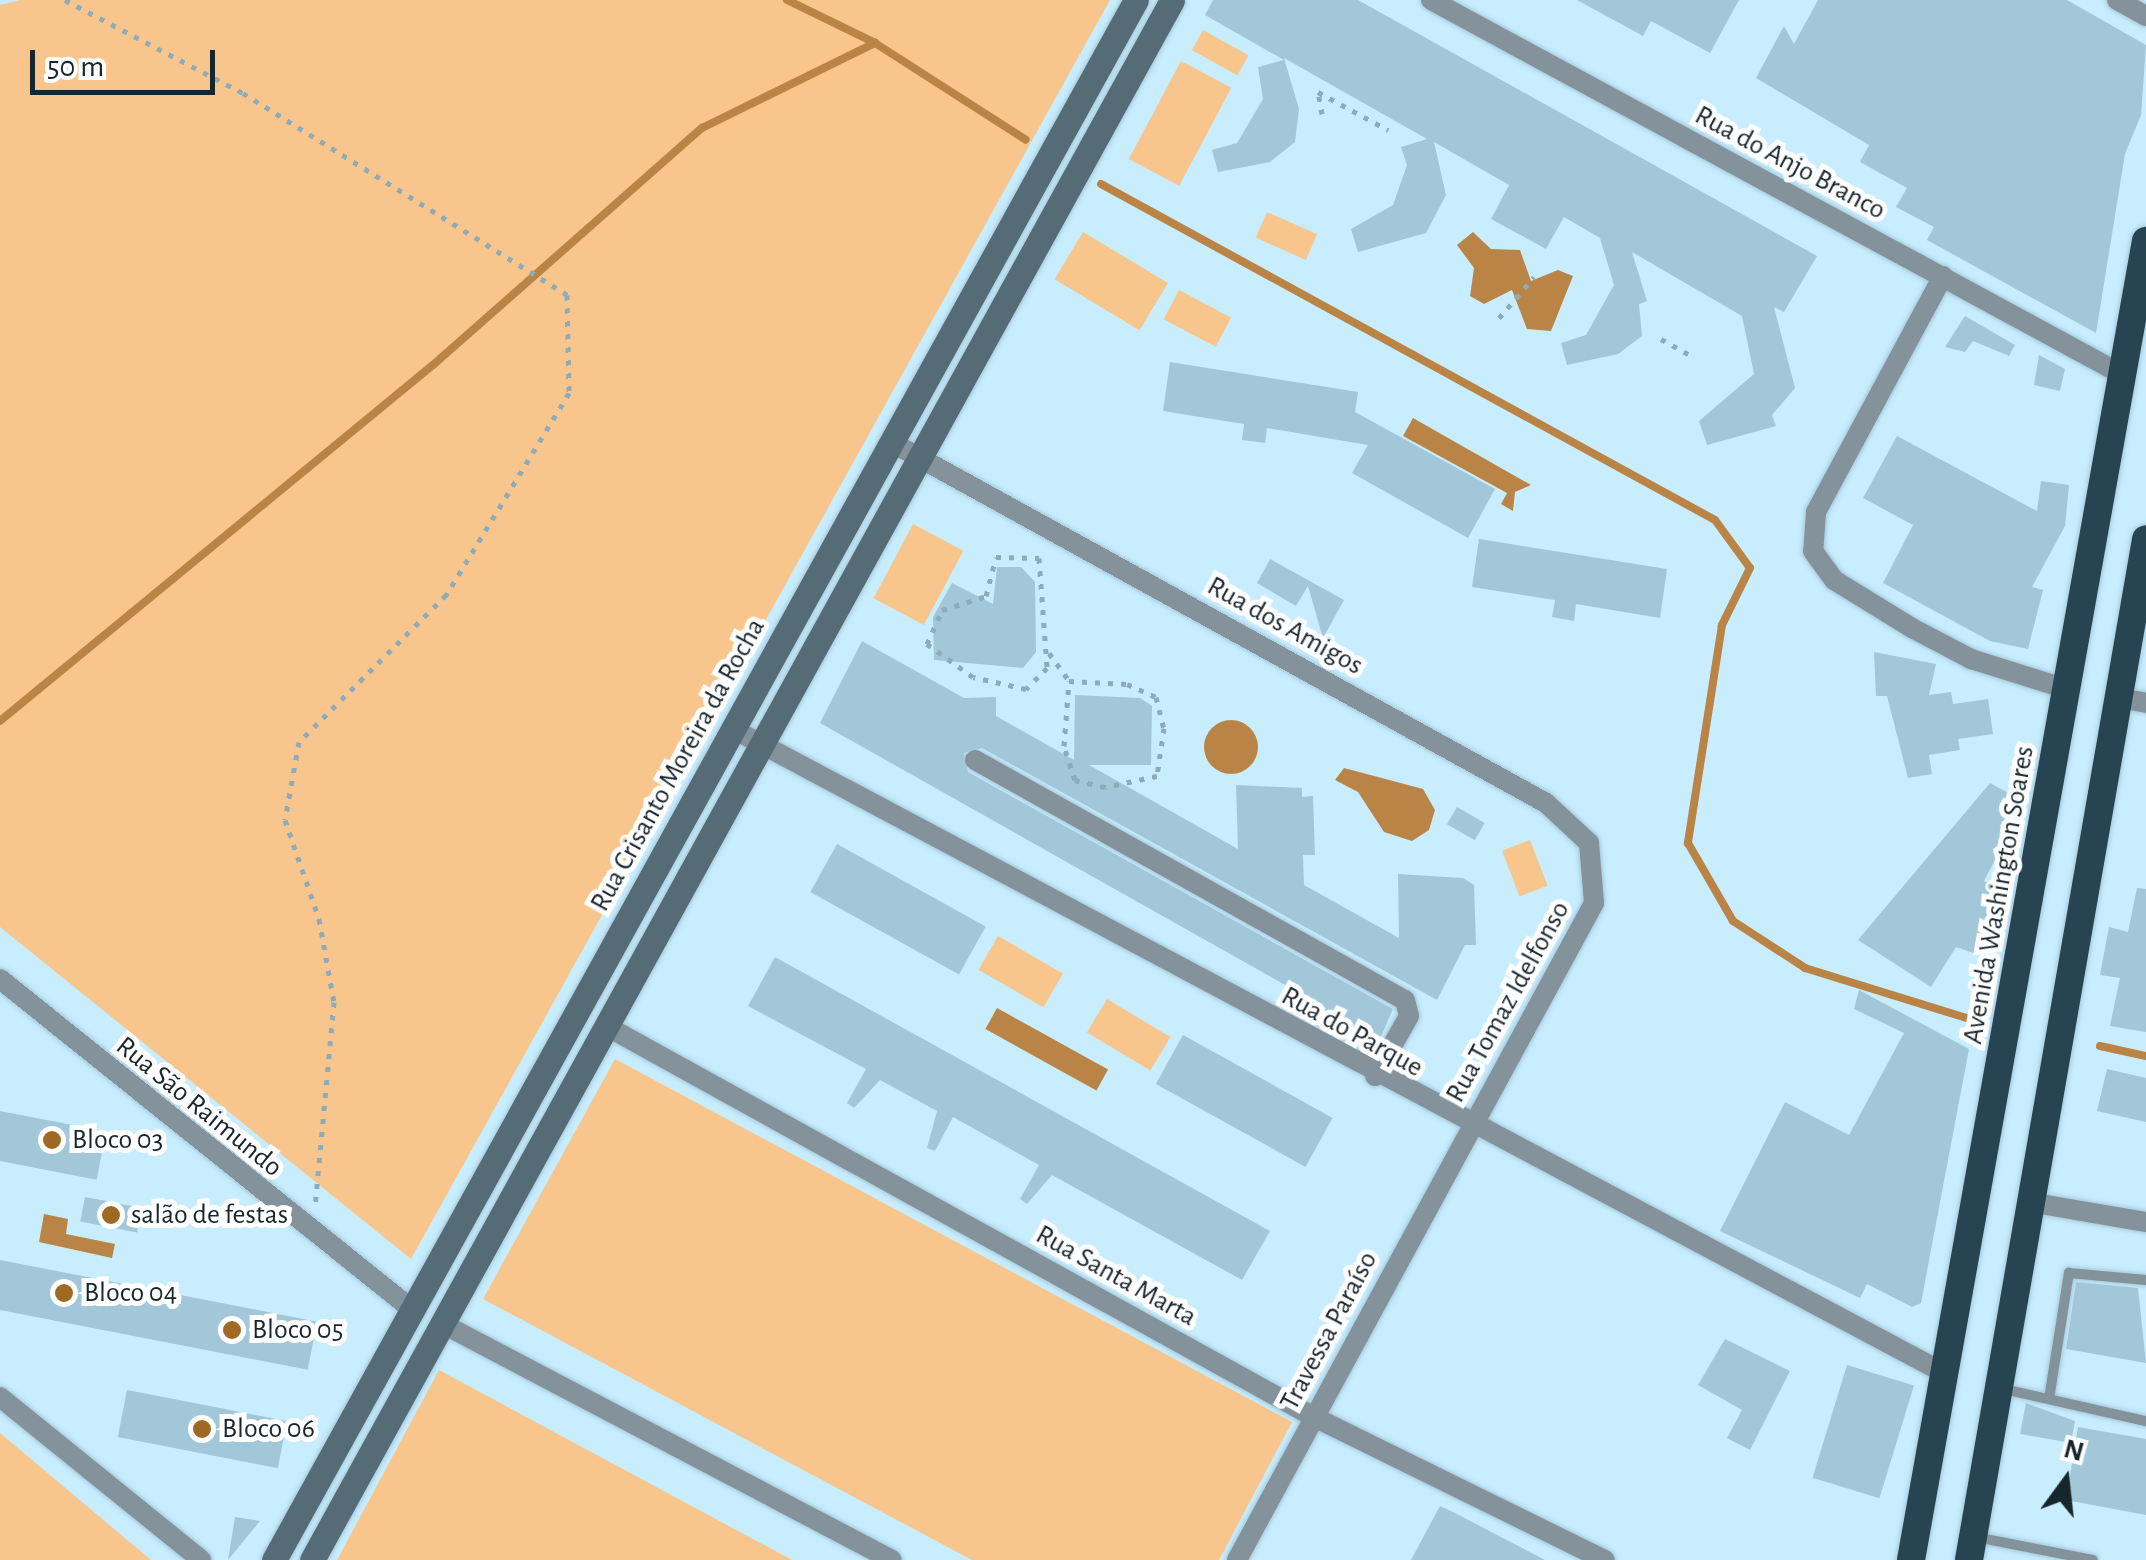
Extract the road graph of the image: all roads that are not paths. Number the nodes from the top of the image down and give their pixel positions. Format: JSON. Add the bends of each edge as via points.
{"nodes":[{"id":1,"x":1136,"y":0,"type":"edge"},
{"id":2,"x":1172,"y":0,"type":"edge"},
{"id":3,"x":1431,"y":0,"type":"edge"},
{"id":4,"x":2117,"y":0,"type":"edge"},
{"id":5,"x":2146,"y":16,"type":"edge"},
{"id":6,"x":2146,"y":240,"type":"edge"},
{"id":7,"x":1943,"y":276,"type":"junction"},
{"id":8,"x":2123,"y":375,"type":"junction"},
{"id":9,"x":890,"y":442,"type":"junction"},
{"id":10,"x":918,"y":458,"type":"junction"},
{"id":11,"x":2146,"y":539,"type":"edge"},
{"id":12,"x":2067,"y":689,"type":"junction"},
{"id":13,"x":2133,"y":700,"type":"edge"},
{"id":14,"x":733,"y":729,"type":"junction"},
{"id":15,"x":762,"y":744,"type":"junction"},
{"id":16,"x":974,"y":760,"type":"dead end"},
{"id":17,"x":1594,"y":904,"type":"joint"},
{"id":18,"x":0,"y":979,"type":"edge"},
{"id":19,"x":577,"y":1009,"type":"junction"},
{"id":20,"x":608,"y":1026,"type":"junction"},
{"id":21,"x":1375,"y":1076,"type":"junction"},
{"id":22,"x":1470,"y":1127,"type":"junction"},
{"id":23,"x":2030,"y":1202,"type":"junction"},
{"id":24,"x":2146,"y":1222,"type":"edge"},
{"id":25,"x":2146,"y":1280,"type":"edge"},
{"id":26,"x":414,"y":1310,"type":"junction"},
{"id":27,"x":443,"y":1324,"type":"junction"},
{"id":28,"x":1948,"y":1375,"type":"junction"},
{"id":29,"x":1998,"y":1388,"type":"junction"},
{"id":30,"x":0,"y":1397,"type":"edge"},
{"id":31,"x":2050,"y":1398,"type":"junction"},
{"id":32,"x":1314,"y":1417,"type":"junction"},
{"id":33,"x":2146,"y":1421,"type":"edge"},
{"id":34,"x":1971,"y":1548,"type":"edge"},
{"id":35,"x":201,"y":1560,"type":"edge"},
{"id":36,"x":274,"y":1560,"type":"edge"},
{"id":37,"x":312,"y":1560,"type":"edge"},
{"id":38,"x":892,"y":1560,"type":"edge"},
{"id":39,"x":1238,"y":1560,"type":"edge"},
{"id":40,"x":1606,"y":1560,"type":"edge"},
{"id":41,"x":1911,"y":1560,"type":"edge"},
{"id":42,"x":2092,"y":1560,"type":"edge"}],
"edges":[{"from":1,"to":9,"type":"main road","name":"Rua Crisanto Moreira da Rocha"},
{"from":2,"to":10,"type":"main road"},
{"from":3,"to":7,"type":"street","name":"Rua do Anjo Branco"},
{"from":4,"to":5,"type":"street"},
{"from":6,"to":8,"type":"highway","name":"Avenida Washington Soares"},
{"from":7,"to":8,"type":"street","name":"Rua do Anjo Branco"},
{"from":7,"to":12,"type":"street","via":[[1816,512],[1813,551],[1834,580],[1912,628],[1971,659]]},
{"from":8,"to":12,"type":"highway","name":"Avenida Washington Soares"},
{"from":9,"to":10,"type":"street","name":"Rua dos Amigos"},
{"from":9,"to":14,"type":"main road","name":"Rua Crisanto Moreira da Rocha"},
{"from":10,"to":15,"type":"main road"},
{"from":10,"to":17,"type":"street","name":"Rua dos Amigos","via":[[1546,803],[1589,843]]},
{"from":11,"to":13,"type":"highway"},
{"from":12,"to":28,"type":"highway","name":"Avenida Washington Soares"},
{"from":13,"to":23,"type":"highway"},
{"from":14,"to":15,"type":"street","name":"Rua do Parque"},
{"from":14,"to":19,"type":"main road","name":"Rua Crisanto Moreira da Rocha"},
{"from":15,"to":20,"type":"main road"},
{"from":15,"to":21,"type":"street","name":"Rua do Parque"},
{"from":16,"to":21,"type":"street","via":[[1405,1000],[1409,1016]]},
{"from":17,"to":22,"type":"street","name":"Rua Tomaz Idelfonso"},
{"from":18,"to":26,"type":"street","name":"Rua São Raimundo","via":[[311,1235]]},
{"from":19,"to":20,"type":"main road"},
{"from":19,"to":26,"type":"main road","name":"Rua Crisanto Moreira da Rocha"},
{"from":20,"to":27,"type":"main road"},
{"from":20,"to":32,"type":"street","name":"Rua Santa Marta"},
{"from":21,"to":22,"type":"street","name":"Rua do Parque"},
{"from":22,"to":28,"type":"street","name":"Rua do Parque"},
{"from":22,"to":32,"type":"street","name":"Travessa Paraíso"},
{"from":23,"to":24,"type":"street"},
{"from":23,"to":29,"type":"highway"},
{"from":25,"to":31,"type":"lane","via":[[2069,1272]]},
{"from":26,"to":27,"type":"main road"},
{"from":26,"to":36,"type":"main road","name":"Rua Crisanto Moreira da Rocha"},
{"from":27,"to":37,"type":"main road"},
{"from":27,"to":38,"type":"street"},
{"from":28,"to":41,"type":"highway","name":"Avenida Washington Soares"},
{"from":29,"to":31,"type":"lane"},
{"from":29,"to":34,"type":"highway"},
{"from":30,"to":35,"type":"street"},
{"from":31,"to":33,"type":"lane"},
{"from":32,"to":39,"type":"street","name":"Travessa Paraíso"},
{"from":32,"to":40,"type":"street","name":"Rua Santa Marta"},
{"from":34,"to":42,"type":"lane"}]}
